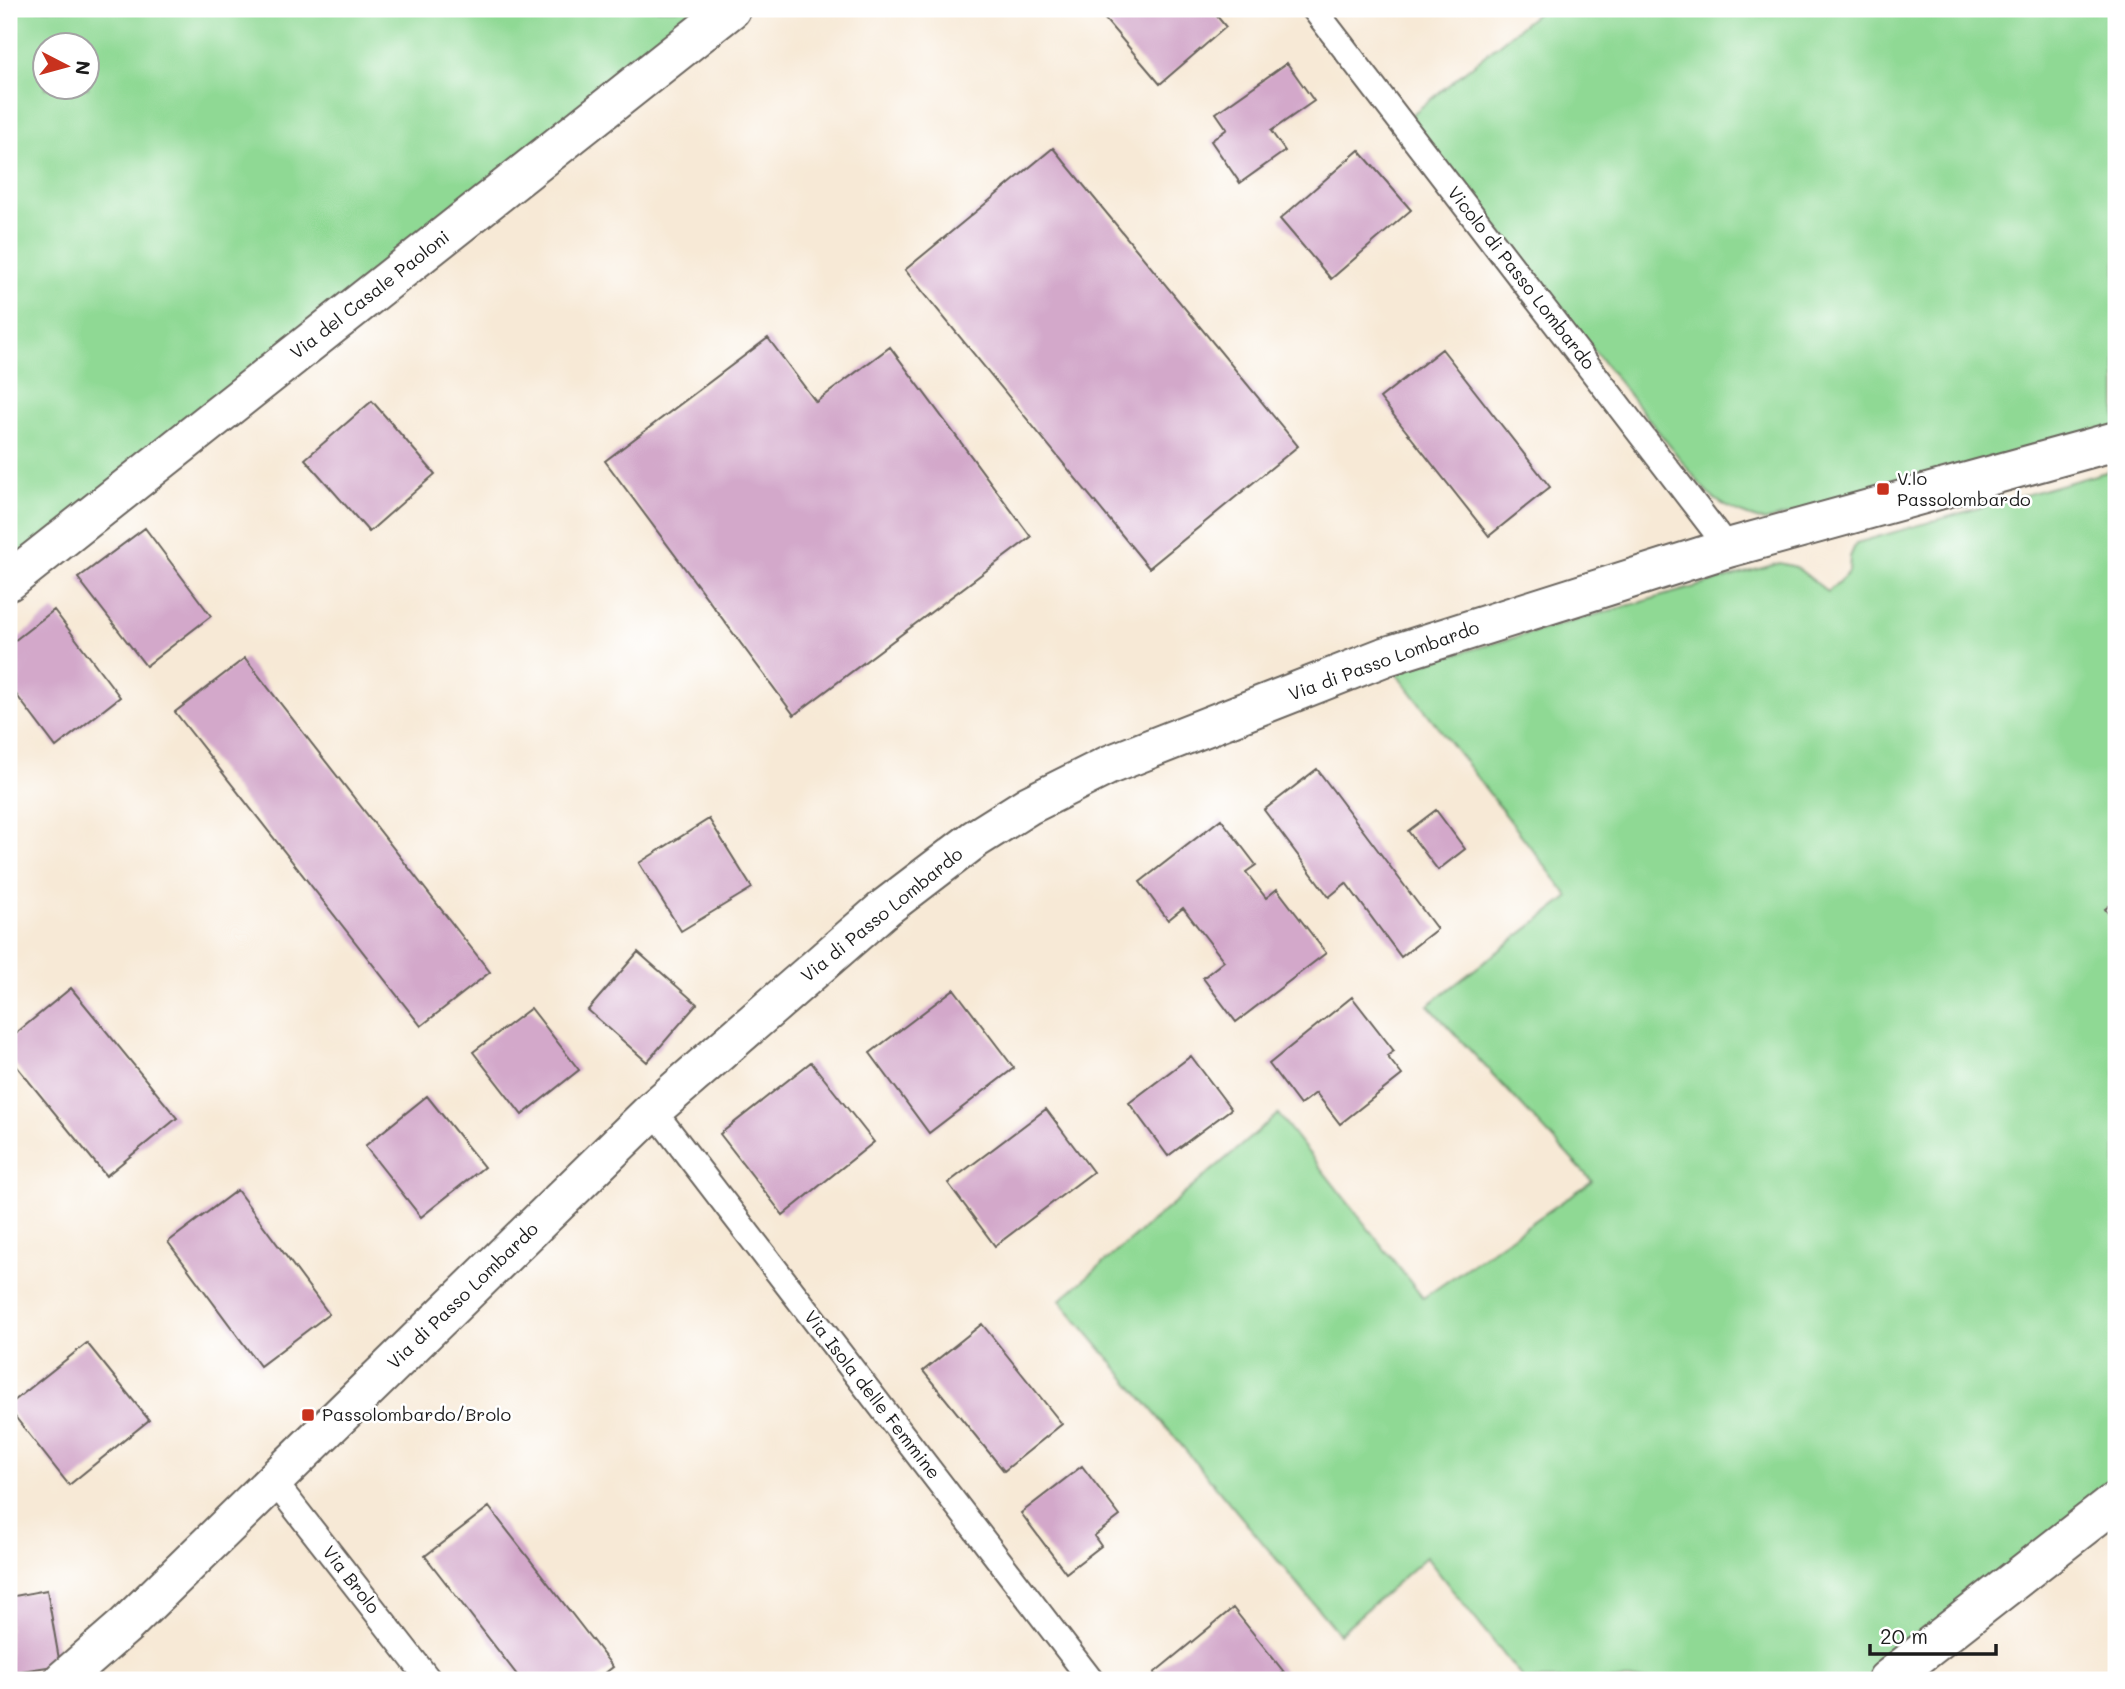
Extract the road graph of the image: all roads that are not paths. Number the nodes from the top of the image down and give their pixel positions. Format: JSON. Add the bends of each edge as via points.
{"nodes":[{"id":1,"x":731,"y":9,"type":"edge"},
{"id":2,"x":1314,"y":9,"type":"edge"},
{"id":3,"x":2116,"y":441,"type":"edge"},
{"id":4,"x":1728,"y":548,"type":"junction"},
{"id":5,"x":9,"y":580,"type":"edge"},
{"id":6,"x":653,"y":1111,"type":"junction"},
{"id":7,"x":272,"y":1480,"type":"junction"},
{"id":8,"x":2116,"y":1501,"type":"edge"},
{"id":9,"x":62,"y":1680,"type":"edge"},
{"id":10,"x":429,"y":1680,"type":"edge"},
{"id":11,"x":1091,"y":1680,"type":"edge"},
{"id":12,"x":1887,"y":1680,"type":"edge"}],
"edges":[{"from":1,"to":5,"type":"street","name":"Via del Casale Paoloni"},
{"from":2,"to":4,"type":"lane","name":"Vicolo di Passo Lombardo"},
{"from":3,"to":4,"type":"street","name":"Via di Passo Lombardo"},
{"from":4,"to":6,"type":"street","name":"Via di Passo Lombardo","via":[[1384,657],[1054,791],[975,839],[911,887]]},
{"from":6,"to":7,"type":"street","name":"Via di Passo Lombardo"},
{"from":6,"to":11,"type":"lane","name":"Via Isola delle Femmine"},
{"from":7,"to":9,"type":"street","name":"Via di Passo Lombardo","via":[[126,1625]]},
{"from":7,"to":10,"type":"lane","name":"Via Brolo"},
{"from":8,"to":12,"type":"street"}]}
